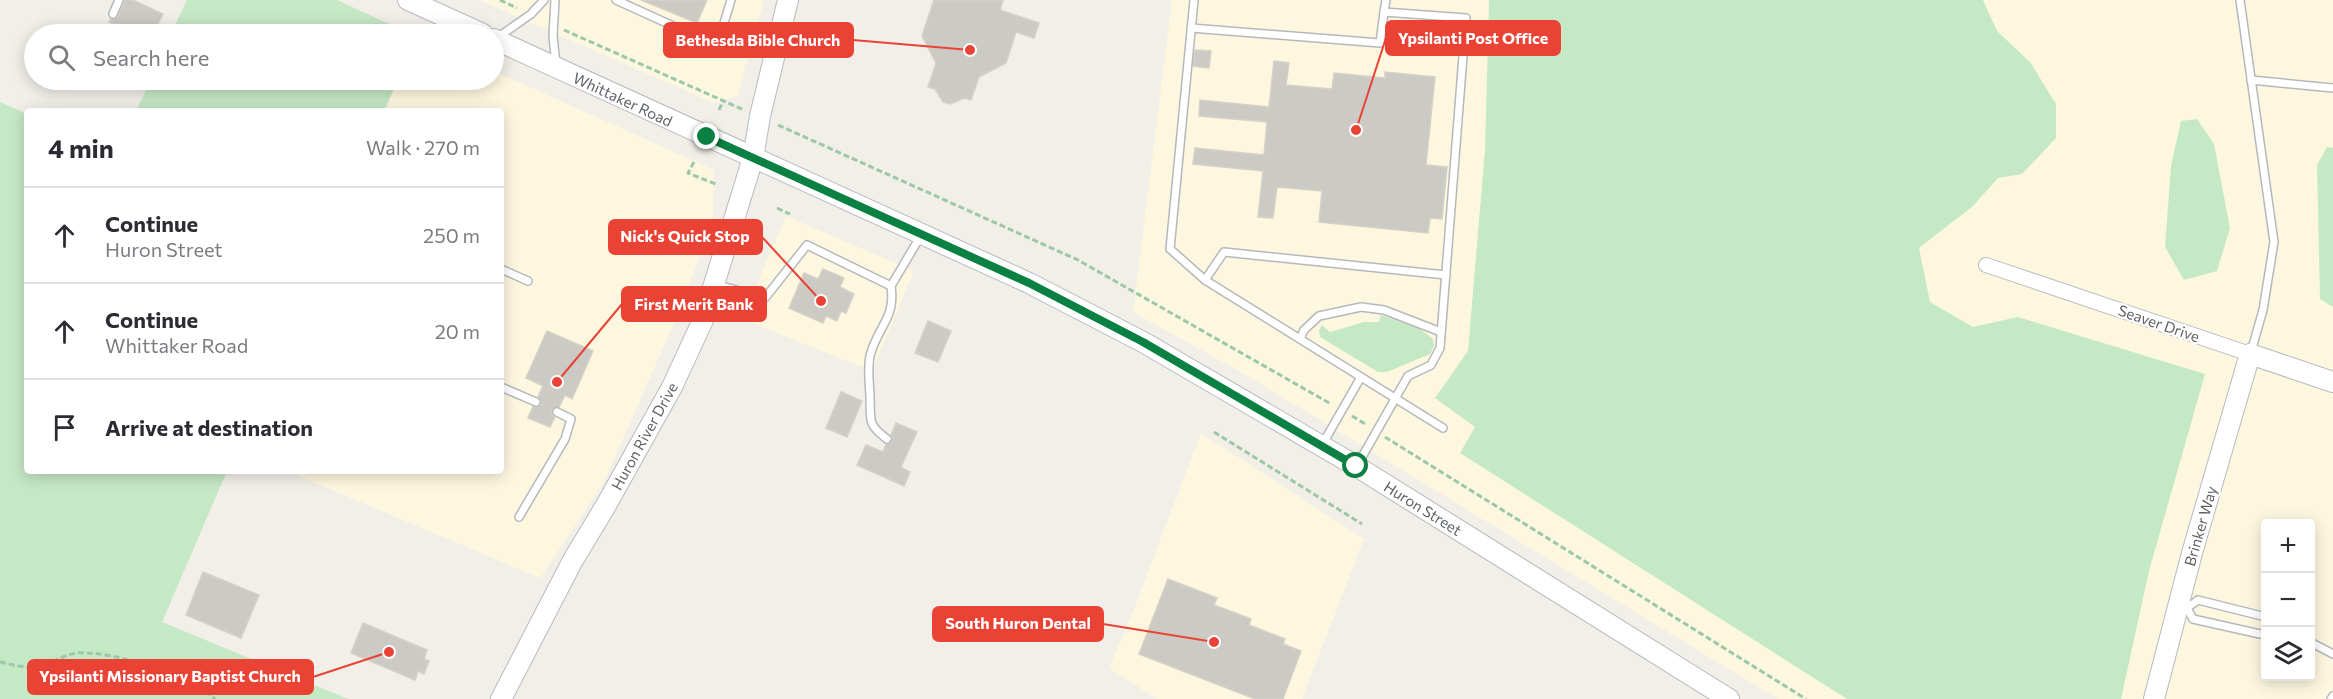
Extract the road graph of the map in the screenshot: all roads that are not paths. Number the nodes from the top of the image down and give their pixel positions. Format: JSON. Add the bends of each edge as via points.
{"nodes":[{"id":1,"x":119,"y":0,"type":"edge"},
{"id":2,"x":408,"y":0,"type":"edge"},
{"id":3,"x":544,"y":0,"type":"edge"},
{"id":4,"x":555,"y":0,"type":"edge"},
{"id":5,"x":616,"y":0,"type":"edge"},
{"id":6,"x":731,"y":0,"type":"edge"},
{"id":7,"x":788,"y":0,"type":"edge"},
{"id":8,"x":1194,"y":0,"type":"edge"},
{"id":9,"x":1386,"y":0,"type":"edge"},
{"id":10,"x":2240,"y":0,"type":"edge"},
{"id":11,"x":1384,"y":12,"type":"junction"},
{"id":12,"x":112,"y":14,"type":"dead end"},
{"id":13,"x":460,"y":24,"type":"edge"},
{"id":14,"x":1191,"y":28,"type":"junction"},
{"id":15,"x":504,"y":30,"type":"edge"},
{"id":16,"x":504,"y":44,"type":"edge"},
{"id":17,"x":556,"y":68,"type":"junction"},
{"id":18,"x":2251,"y":80,"type":"junction"},
{"id":19,"x":2333,"y":88,"type":"edge"},
{"id":20,"x":753,"y":158,"type":"junction"},
{"id":21,"x":922,"y":234,"type":"junction"},
{"id":22,"x":1986,"y":265,"type":"dead end"},
{"id":23,"x":504,"y":270,"type":"edge"},
{"id":24,"x":1446,"y":275,"type":"junction"},
{"id":25,"x":1205,"y":280,"type":"junction"},
{"id":26,"x":528,"y":281,"type":"dead end"},
{"id":27,"x":714,"y":283,"type":"junction"},
{"id":28,"x":891,"y":286,"type":"junction"},
{"id":29,"x":1441,"y":332,"type":"junction"},
{"id":30,"x":1300,"y":339,"type":"junction"},
{"id":31,"x":2250,"y":354,"type":"junction"},
{"id":32,"x":1361,"y":377,"type":"junction"},
{"id":33,"x":2333,"y":382,"type":"edge"},
{"id":34,"x":504,"y":388,"type":"edge"},
{"id":35,"x":1395,"y":398,"type":"junction"},
{"id":36,"x":536,"y":402,"type":"dead end"},
{"id":37,"x":557,"y":412,"type":"dead end"},
{"id":38,"x":1443,"y":428,"type":"dead end"},
{"id":39,"x":887,"y":439,"type":"dead end"},
{"id":40,"x":1321,"y":446,"type":"junction"},
{"id":41,"x":1356,"y":466,"type":"junction"},
{"id":42,"x":519,"y":518,"type":"dead end"},
{"id":43,"x":2183,"y":607,"type":"junction"},
{"id":44,"x":2261,"y":616,"type":"edge"},
{"id":45,"x":2261,"y":634,"type":"edge"},
{"id":46,"x":2315,"y":645,"type":"edge"},
{"id":47,"x":2333,"y":654,"type":"edge"},
{"id":48,"x":501,"y":699,"type":"edge"},
{"id":49,"x":1729,"y":699,"type":"edge"},
{"id":50,"x":2154,"y":699,"type":"edge"}],
"edges":[{"from":1,"to":12,"type":"lane"},
{"from":2,"to":13,"type":"main road","name":"Whittaker Road"},
{"from":3,"to":15,"type":"lane","via":[[531,14]]},
{"from":4,"to":17,"type":"lane"},
{"from":5,"to":6,"type":"lane","via":[[717,46]]},
{"from":7,"to":20,"type":"main road","name":"Huron River Drive"},
{"from":8,"to":14,"type":"lane"},
{"from":9,"to":11,"type":"lane"},
{"from":10,"to":18,"type":"lane"},
{"from":11,"to":14,"type":"lane","via":[[1380,43]]},
{"from":11,"to":24,"type":"lane","via":[[1466,18]]},
{"from":14,"to":25,"type":"lane","via":[[1170,249]]},
{"from":16,"to":17,"type":"main road","name":"Whittaker Road"},
{"from":17,"to":20,"type":"main road","name":"Whittaker Road"},
{"from":18,"to":19,"type":"lane"},
{"from":18,"to":31,"type":"lane","via":[[2274,242],[2264,310]]},
{"from":20,"to":21,"type":"main road","name":"Huron Street"},
{"from":20,"to":27,"type":"main road","name":"Huron River Drive"},
{"from":21,"to":28,"type":"lane"},
{"from":21,"to":40,"type":"main road","name":"Huron Street","via":[[1143,342]]},
{"from":22,"to":31,"type":"street","name":"Seaver Drive"},
{"from":23,"to":26,"type":"lane"},
{"from":24,"to":25,"type":"lane","via":[[1224,252]]},
{"from":24,"to":29,"type":"lane"},
{"from":25,"to":30,"type":"lane"},
{"from":27,"to":28,"type":"lane","via":[[765,298],[807,244]]},
{"from":27,"to":48,"type":"main road","name":"Huron River Drive","via":[[703,320],[675,380],[573,560]]},
{"from":28,"to":39,"type":"lane","via":[[891,312],[876,340],[868,373],[869,418],[876,431]]},
{"from":29,"to":30,"type":"lane","via":[[1384,310],[1361,307],[1319,316]]},
{"from":29,"to":35,"type":"lane","via":[[1440,348],[1431,364],[1408,376]]},
{"from":30,"to":32,"type":"lane"},
{"from":31,"to":33,"type":"main road","name":"Seaver Drive"},
{"from":31,"to":43,"type":"main road","name":"Brinker Way"},
{"from":32,"to":35,"type":"lane"},
{"from":32,"to":40,"type":"lane"},
{"from":34,"to":36,"type":"lane"},
{"from":35,"to":38,"type":"lane"},
{"from":35,"to":41,"type":"lane"},
{"from":37,"to":42,"type":"lane","via":[[571,419],[565,439]]},
{"from":40,"to":41,"type":"main road","name":"Huron Street"},
{"from":41,"to":49,"type":"main road","name":"Huron Street"},
{"from":43,"to":44,"type":"lane","via":[[2198,600]]},
{"from":43,"to":45,"type":"lane","via":[[2193,619]]},
{"from":43,"to":50,"type":"main road","name":"Brinker Way"},
{"from":46,"to":47,"type":"lane"}]}
